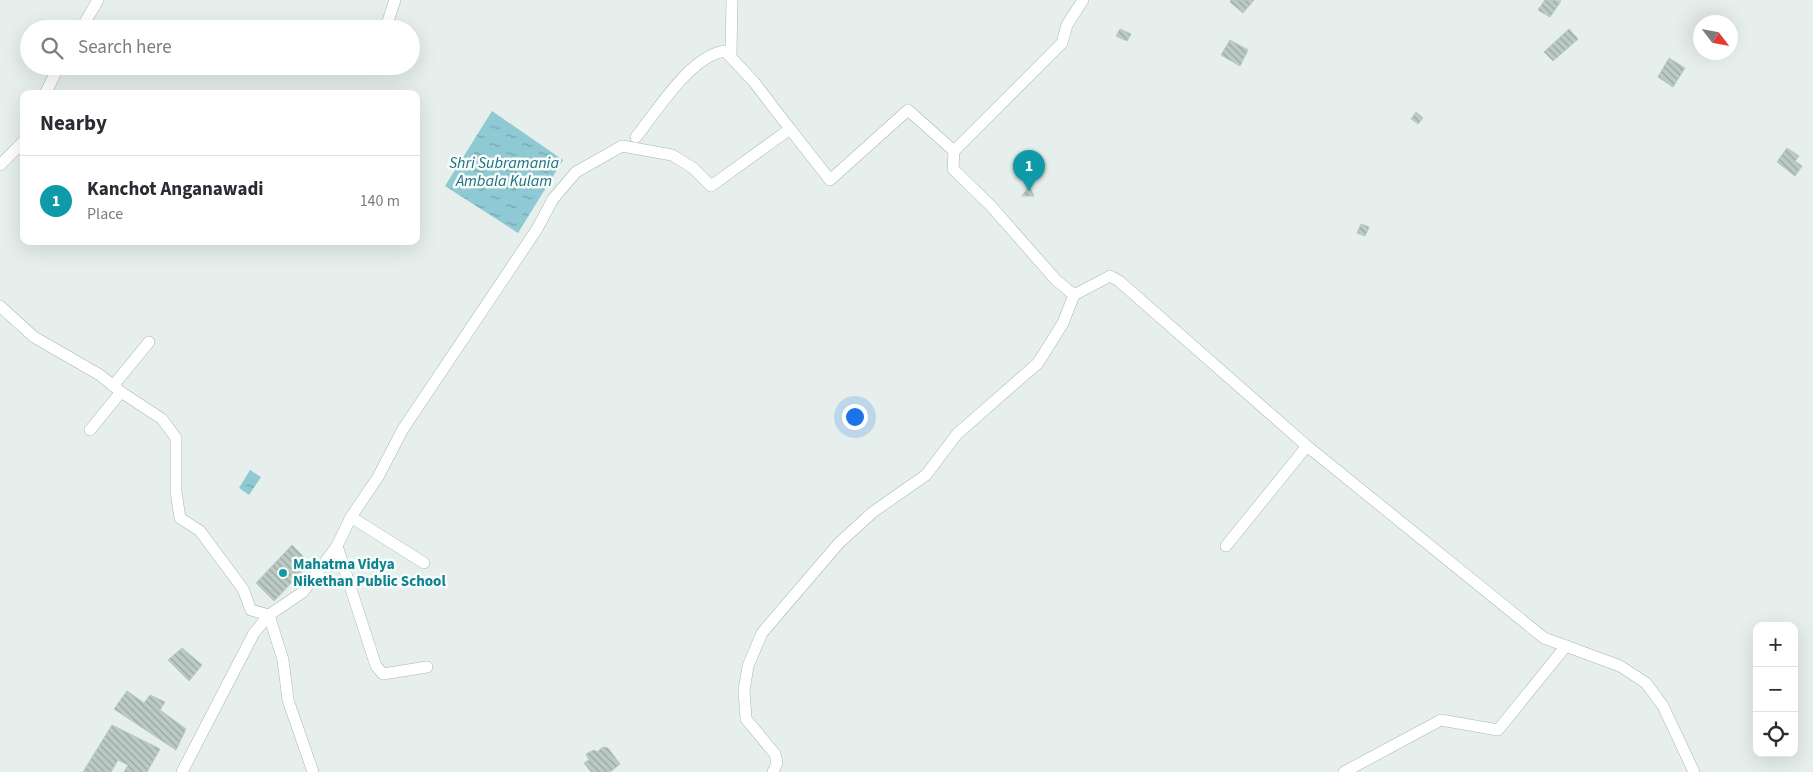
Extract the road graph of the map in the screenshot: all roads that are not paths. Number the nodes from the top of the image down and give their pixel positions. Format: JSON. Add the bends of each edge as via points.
{"nodes":[{"id":1,"x":98,"y":0,"type":"edge"},
{"id":2,"x":395,"y":0,"type":"edge"},
{"id":3,"x":732,"y":0,"type":"edge"},
{"id":4,"x":1083,"y":0,"type":"edge"},
{"id":5,"x":86,"y":20,"type":"edge"},
{"id":6,"x":388,"y":20,"type":"edge"},
{"id":7,"x":731,"y":55,"type":"junction"},
{"id":8,"x":54,"y":75,"type":"edge"},
{"id":9,"x":47,"y":90,"type":"edge"},
{"id":10,"x":790,"y":129,"type":"junction"},
{"id":11,"x":636,"y":137,"type":"dead end"},
{"id":12,"x":20,"y":145,"type":"edge"},
{"id":13,"x":954,"y":151,"type":"junction"},
{"id":14,"x":0,"y":165,"type":"edge"},
{"id":15,"x":1074,"y":295,"type":"junction"},
{"id":16,"x":0,"y":306,"type":"edge"},
{"id":17,"x":149,"y":342,"type":"dead end"},
{"id":18,"x":117,"y":389,"type":"junction"},
{"id":19,"x":90,"y":430,"type":"dead end"},
{"id":20,"x":1307,"y":446,"type":"junction"},
{"id":21,"x":352,"y":517,"type":"junction"},
{"id":22,"x":337,"y":546,"type":"junction"},
{"id":23,"x":1226,"y":546,"type":"dead end"},
{"id":24,"x":424,"y":563,"type":"dead end"},
{"id":25,"x":269,"y":616,"type":"junction"},
{"id":26,"x":1566,"y":646,"type":"junction"},
{"id":27,"x":427,"y":667,"type":"dead end"},
{"id":28,"x":777,"y":770,"type":"edge"},
{"id":29,"x":182,"y":772,"type":"edge"},
{"id":30,"x":313,"y":772,"type":"edge"},
{"id":31,"x":1344,"y":772,"type":"edge"},
{"id":32,"x":1694,"y":772,"type":"edge"}],
"edges":[{"from":1,"to":5,"type":"street"},
{"from":2,"to":6,"type":"street"},
{"from":3,"to":7,"type":"street"},
{"from":4,"to":13,"type":"street","via":[[1067,25],[1062,42]]},
{"from":7,"to":10,"type":"street"},
{"from":7,"to":11,"type":"street","via":[[725,51],[714,53],[695,64]]},
{"from":8,"to":9,"type":"street"},
{"from":10,"to":13,"type":"street","via":[[830,180],[908,110]]},
{"from":10,"to":21,"type":"street","via":[[711,186],[693,168],[672,155],[622,146],[576,172],[553,199],[537,229],[403,429]]},
{"from":12,"to":14,"type":"street"},
{"from":13,"to":15,"type":"street","via":[[953,169],[991,206],[1056,280]]},
{"from":15,"to":20,"type":"street","via":[[1110,276],[1119,281]]},
{"from":15,"to":28,"type":"street","via":[[1063,323],[1038,363],[957,434],[926,474],[873,512],[839,543],[762,633],[748,666],[744,690],[746,719],[774,754]]},
{"from":16,"to":18,"type":"street","via":[[34,337],[78,361]]},
{"from":17,"to":18,"type":"street"},
{"from":18,"to":19,"type":"street"},
{"from":18,"to":25,"type":"street","via":[[162,420],[176,438],[176,492],[180,518],[200,530],[243,589],[251,610]]},
{"from":20,"to":23,"type":"street"},
{"from":20,"to":26,"type":"street","via":[[1544,638]]},
{"from":21,"to":22,"type":"street"},
{"from":21,"to":24,"type":"street"},
{"from":22,"to":25,"type":"street","via":[[303,592]]},
{"from":22,"to":27,"type":"street","via":[[376,666],[383,674]]},
{"from":25,"to":29,"type":"street","via":[[254,633]]},
{"from":25,"to":30,"type":"street","via":[[283,660],[288,700]]},
{"from":26,"to":31,"type":"street","via":[[1498,730],[1440,720]]},
{"from":26,"to":32,"type":"street","via":[[1620,666],[1646,683],[1663,706]]}]}
